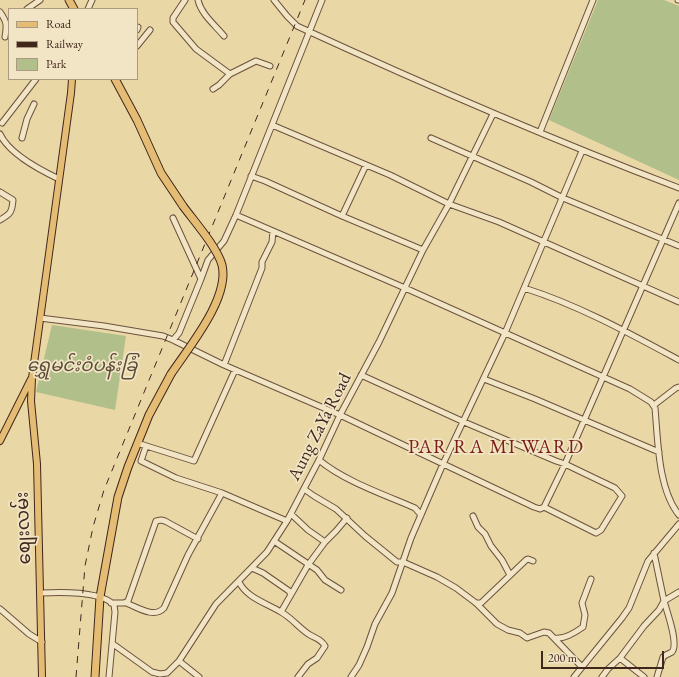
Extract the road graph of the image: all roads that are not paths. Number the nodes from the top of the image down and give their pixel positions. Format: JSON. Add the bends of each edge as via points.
{"nodes":[{"id":1,"x":40,"y":0,"type":"edge"},
{"id":2,"x":186,"y":0,"type":"edge"},
{"id":3,"x":198,"y":0,"type":"edge"},
{"id":4,"x":274,"y":0,"type":"edge"},
{"id":5,"x":322,"y":0,"type":"edge"},
{"id":6,"x":593,"y":0,"type":"edge"},
{"id":7,"x":28,"y":8,"type":"edge"},
{"id":8,"x":0,"y":12,"type":"edge"},
{"id":9,"x":150,"y":30,"type":"dead end"},
{"id":10,"x":308,"y":32,"type":"junction"},
{"id":11,"x":224,"y":36,"type":"dead end"},
{"id":12,"x":3,"y":39,"type":"edge"},
{"id":13,"x":138,"y":45,"type":"edge"},
{"id":14,"x":270,"y":66,"type":"dead end"},
{"id":15,"x":230,"y":74,"type":"junction"},
{"id":16,"x":35,"y":80,"type":"edge"},
{"id":17,"x":72,"y":80,"type":"edge"},
{"id":18,"x":76,"y":80,"type":"edge"},
{"id":19,"x":110,"y":80,"type":"edge"},
{"id":20,"x":115,"y":80,"type":"edge"},
{"id":21,"x":213,"y":89,"type":"dead end"},
{"id":22,"x":71,"y":93,"type":"junction"},
{"id":23,"x":34,"y":104,"type":"dead end"},
{"id":24,"x":128,"y":106,"type":"junction"},
{"id":25,"x":493,"y":114,"type":"junction"},
{"id":26,"x":2,"y":123,"type":"dead end"},
{"id":27,"x":272,"y":125,"type":"junction"},
{"id":28,"x":540,"y":132,"type":"junction"},
{"id":29,"x":0,"y":134,"type":"edge"},
{"id":30,"x":22,"y":138,"type":"dead end"},
{"id":31,"x":431,"y":138,"type":"dead end"},
{"id":32,"x":582,"y":151,"type":"junction"},
{"id":33,"x":472,"y":156,"type":"junction"},
{"id":34,"x":366,"y":165,"type":"junction"},
{"id":35,"x":251,"y":176,"type":"junction"},
{"id":36,"x":59,"y":179,"type":"junction"},
{"id":37,"x":679,"y":188,"type":"edge"},
{"id":38,"x":0,"y":192,"type":"edge"},
{"id":39,"x":563,"y":198,"type":"junction"},
{"id":40,"x":449,"y":204,"type":"junction"},
{"id":41,"x":679,"y":204,"type":"edge"},
{"id":42,"x":236,"y":216,"type":"junction"},
{"id":43,"x":342,"y":216,"type":"junction"},
{"id":44,"x":173,"y":218,"type":"dead end"},
{"id":45,"x":0,"y":220,"type":"edge"},
{"id":46,"x":273,"y":231,"type":"junction"},
{"id":47,"x":663,"y":239,"type":"junction"},
{"id":48,"x":544,"y":243,"type":"junction"},
{"id":49,"x":679,"y":246,"type":"edge"},
{"id":50,"x":423,"y":250,"type":"junction"},
{"id":51,"x":201,"y":280,"type":"junction"},
{"id":52,"x":643,"y":287,"type":"junction"},
{"id":53,"x":405,"y":288,"type":"junction"},
{"id":54,"x":524,"y":288,"type":"junction"},
{"id":55,"x":679,"y":302,"type":"edge"},
{"id":56,"x":40,"y":318,"type":"junction"},
{"id":57,"x":623,"y":330,"type":"junction"},
{"id":58,"x":505,"y":333,"type":"junction"},
{"id":59,"x":173,"y":340,"type":"junction"},
{"id":60,"x":679,"y":360,"type":"edge"},
{"id":61,"x":224,"y":365,"type":"junction"},
{"id":62,"x":235,"y":370,"type":"junction"},
{"id":63,"x":361,"y":375,"type":"junction"},
{"id":64,"x":603,"y":376,"type":"junction"},
{"id":65,"x":32,"y":378,"type":"junction"},
{"id":66,"x":484,"y":379,"type":"junction"},
{"id":67,"x":678,"y":386,"type":"edge"},
{"id":68,"x":654,"y":405,"type":"junction"},
{"id":69,"x":340,"y":415,"type":"junction"},
{"id":70,"x":584,"y":421,"type":"junction"},
{"id":71,"x":464,"y":422,"type":"junction"},
{"id":72,"x":0,"y":441,"type":"edge"},
{"id":73,"x":137,"y":443,"type":"junction"},
{"id":74,"x":146,"y":446,"type":"junction"},
{"id":75,"x":659,"y":452,"type":"junction"},
{"id":76,"x":319,"y":460,"type":"junction"},
{"id":77,"x":443,"y":464,"type":"junction"},
{"id":78,"x":565,"y":464,"type":"junction"},
{"id":79,"x":304,"y":489,"type":"junction"},
{"id":80,"x":222,"y":493,"type":"junction"},
{"id":81,"x":544,"y":506,"type":"junction"},
{"id":82,"x":291,"y":514,"type":"junction"},
{"id":83,"x":421,"y":515,"type":"junction"},
{"id":84,"x":679,"y":515,"type":"edge"},
{"id":85,"x":473,"y":516,"type":"dead end"},
{"id":86,"x":347,"y":518,"type":"junction"},
{"id":87,"x":287,"y":521,"type":"junction"},
{"id":88,"x":679,"y":524,"type":"edge"},
{"id":89,"x":198,"y":538,"type":"junction"},
{"id":90,"x":274,"y":541,"type":"junction"},
{"id":91,"x":325,"y":542,"type":"junction"},
{"id":92,"x":654,"y":553,"type":"junction"},
{"id":93,"x":533,"y":561,"type":"dead end"},
{"id":94,"x":403,"y":562,"type":"junction"},
{"id":95,"x":308,"y":565,"type":"junction"},
{"id":96,"x":252,"y":568,"type":"junction"},
{"id":97,"x":510,"y":575,"type":"junction"},
{"id":98,"x":591,"y":579,"type":"dead end"},
{"id":99,"x":239,"y":582,"type":"junction"},
{"id":100,"x":340,"y":590,"type":"dead end"},
{"id":101,"x":679,"y":592,"type":"edge"},
{"id":102,"x":41,"y":593,"type":"junction"},
{"id":103,"x":291,"y":594,"type":"junction"},
{"id":104,"x":100,"y":597,"type":"junction"},
{"id":105,"x":664,"y":601,"type":"junction"},
{"id":106,"x":111,"y":603,"type":"junction"},
{"id":107,"x":126,"y":603,"type":"junction"},
{"id":108,"x":476,"y":603,"type":"junction"},
{"id":109,"x":0,"y":609,"type":"edge"},
{"id":110,"x":281,"y":612,"type":"junction"},
{"id":111,"x":554,"y":638,"type":"junction"},
{"id":112,"x":42,"y":642,"type":"junction"},
{"id":113,"x":112,"y":644,"type":"junction"},
{"id":114,"x":620,"y":658,"type":"junction"},
{"id":115,"x":179,"y":661,"type":"junction"},
{"id":116,"x":582,"y":667,"type":"junction"},
{"id":117,"x":152,"y":672,"type":"junction"},
{"id":118,"x":42,"y":677,"type":"edge"},
{"id":119,"x":95,"y":677,"type":"edge"},
{"id":120,"x":109,"y":677,"type":"edge"},
{"id":121,"x":156,"y":677,"type":"edge"},
{"id":122,"x":199,"y":677,"type":"edge"},
{"id":123,"x":298,"y":677,"type":"edge"},
{"id":124,"x":351,"y":677,"type":"edge"},
{"id":125,"x":574,"y":677,"type":"edge"},
{"id":126,"x":602,"y":677,"type":"edge"},
{"id":127,"x":644,"y":677,"type":"edge"},
{"id":128,"x":657,"y":677,"type":"edge"}],
"edges":[{"from":1,"to":7,"type":"street"},
{"from":2,"to":15,"type":"street","via":[[173,18],[173,22],[196,49]]},
{"from":3,"to":11,"type":"street"},
{"from":4,"to":10,"type":"street","via":[[295,25]]},
{"from":5,"to":10,"type":"street"},
{"from":6,"to":28,"type":"street"},
{"from":8,"to":12,"type":"street","via":[[6,21]]},
{"from":9,"to":13,"type":"street"},
{"from":10,"to":25,"type":"street"},
{"from":10,"to":27,"type":"street"},
{"from":14,"to":15,"type":"street","via":[[256,61]]},
{"from":15,"to":21,"type":"street"},
{"from":16,"to":26,"type":"street"},
{"from":17,"to":22,"type":"main road"},
{"from":18,"to":22,"type":"main road"},
{"from":19,"to":24,"type":"highway"},
{"from":20,"to":24,"type":"highway"},
{"from":22,"to":36,"type":"main road"},
{"from":23,"to":30,"type":"street"},
{"from":24,"to":73,"type":"highway","bridge":true,"via":[[161,173],[222,264],[223,280],[212,311],[171,374]]},
{"from":25,"to":28,"type":"street"},
{"from":25,"to":33,"type":"street","name":"Aung ZaYa Road"},
{"from":27,"to":34,"type":"street"},
{"from":27,"to":35,"type":"street"},
{"from":28,"to":32,"type":"street"},
{"from":29,"to":36,"type":"street","via":[[3,140],[30,164]]},
{"from":31,"to":33,"type":"street"},
{"from":32,"to":37,"type":"street"},
{"from":32,"to":39,"type":"street"},
{"from":33,"to":39,"type":"street"},
{"from":33,"to":40,"type":"street","name":"Aung ZaYa Road"},
{"from":34,"to":40,"type":"street"},
{"from":34,"to":43,"type":"street"},
{"from":35,"to":42,"type":"street"},
{"from":35,"to":43,"type":"street"},
{"from":36,"to":56,"type":"main road"},
{"from":38,"to":45,"type":"street","via":[[13,200],[12,210]]},
{"from":39,"to":47,"type":"street"},
{"from":39,"to":48,"type":"street"},
{"from":40,"to":48,"type":"street","via":[[499,222]]},
{"from":40,"to":50,"type":"street","name":"Aung ZaYa Road"},
{"from":41,"to":47,"type":"street"},
{"from":42,"to":46,"type":"street"},
{"from":42,"to":51,"type":"street","via":[[224,241],[208,260]]},
{"from":43,"to":50,"type":"street"},
{"from":44,"to":51,"type":"street"},
{"from":46,"to":53,"type":"street"},
{"from":46,"to":61,"type":"street","via":[[272,242],[262,262],[262,268]]},
{"from":47,"to":49,"type":"street"},
{"from":47,"to":52,"type":"street"},
{"from":48,"to":52,"type":"street"},
{"from":48,"to":54,"type":"street"},
{"from":50,"to":53,"type":"street","name":"Aung ZaYa Road"},
{"from":51,"to":59,"type":"street","via":[[179,333]]},
{"from":52,"to":55,"type":"street"},
{"from":52,"to":57,"type":"street"},
{"from":53,"to":58,"type":"street"},
{"from":53,"to":63,"type":"street","name":"Aung ZaYa Road"},
{"from":54,"to":57,"type":"street"},
{"from":54,"to":58,"type":"street"},
{"from":56,"to":59,"type":"street","via":[[112,327]]},
{"from":56,"to":65,"type":"main road"},
{"from":57,"to":60,"type":"street"},
{"from":57,"to":64,"type":"street"},
{"from":58,"to":64,"type":"street"},
{"from":58,"to":66,"type":"street"},
{"from":59,"to":61,"type":"street"},
{"from":61,"to":62,"type":"street"},
{"from":62,"to":69,"type":"street"},
{"from":62,"to":74,"type":"street","via":[[194,461]]},
{"from":63,"to":69,"type":"street","name":"Aung ZaYa Road"},
{"from":63,"to":71,"type":"street"},
{"from":64,"to":68,"type":"street","via":[[630,389]]},
{"from":64,"to":70,"type":"street"},
{"from":65,"to":72,"type":"main road"},
{"from":65,"to":102,"type":"main road","name":"စျေးလမ်း","via":[[31,402],[37,464]]},
{"from":66,"to":70,"type":"street"},
{"from":66,"to":71,"type":"street"},
{"from":67,"to":68,"type":"street"},
{"from":68,"to":75,"type":"street"},
{"from":69,"to":76,"type":"street","name":"Aung ZaYa Road"},
{"from":69,"to":77,"type":"street"},
{"from":70,"to":75,"type":"street"},
{"from":70,"to":78,"type":"street"},
{"from":71,"to":77,"type":"street"},
{"from":71,"to":78,"type":"street"},
{"from":73,"to":74,"type":"street"},
{"from":73,"to":104,"type":"highway","via":[[118,497]]},
{"from":74,"to":80,"type":"street","via":[[141,461],[176,478]]},
{"from":75,"to":84,"type":"street","via":[[666,492]]},
{"from":76,"to":79,"type":"street","name":"Aung ZaYa Road"},
{"from":76,"to":83,"type":"street","via":[[343,476],[415,508]]},
{"from":77,"to":81,"type":"street","via":[[534,507],[540,509]]},
{"from":77,"to":83,"type":"street"},
{"from":78,"to":81,"type":"street"},
{"from":78,"to":81,"type":"street","via":[[615,488],[622,496],[620,501],[601,530],[596,533]]},
{"from":79,"to":82,"type":"street","name":"Aung ZaYa Road"},
{"from":79,"to":86,"type":"street"},
{"from":80,"to":87,"type":"street"},
{"from":80,"to":89,"type":"street"},
{"from":82,"to":87,"type":"street","name":"Aung ZaYa Road"},
{"from":82,"to":91,"type":"street"},
{"from":83,"to":94,"type":"street"},
{"from":85,"to":97,"type":"street"},
{"from":86,"to":91,"type":"street"},
{"from":86,"to":94,"type":"street","via":[[397,562]]},
{"from":87,"to":90,"type":"street","name":"Aung ZaYa Road"},
{"from":88,"to":92,"type":"street"},
{"from":89,"to":107,"type":"street","via":[[161,611],[150,612]]},
{"from":89,"to":107,"type":"street","via":[[165,521],[156,521],[130,598]]},
{"from":90,"to":95,"type":"street"},
{"from":90,"to":96,"type":"street","name":"Aung ZaYa Road"},
{"from":91,"to":95,"type":"street"},
{"from":92,"to":105,"type":"street"},
{"from":92,"to":116,"type":"street","via":[[648,560],[626,613]]},
{"from":93,"to":97,"type":"street","via":[[528,559]]},
{"from":94,"to":108,"type":"street","via":[[437,577]]},
{"from":94,"to":124,"type":"street","via":[[365,653]]},
{"from":95,"to":100,"type":"street"},
{"from":95,"to":103,"type":"street"},
{"from":96,"to":99,"type":"street","name":"Aung ZaYa Road"},
{"from":96,"to":103,"type":"street","via":[[268,576]]},
{"from":97,"to":108,"type":"street","via":[[481,603]]},
{"from":98,"to":111,"type":"street","via":[[582,603],[585,615],[583,627],[562,638]]},
{"from":99,"to":110,"type":"street","via":[[242,588],[265,605]]},
{"from":99,"to":115,"type":"street","name":"Aung ZaYa Road","via":[[216,604]]},
{"from":101,"to":105,"type":"street"},
{"from":102,"to":104,"type":"street","via":[[67,592]]},
{"from":102,"to":112,"type":"main road","name":"စျေးလမ်း"},
{"from":103,"to":110,"type":"street"},
{"from":104,"to":106,"type":"street"},
{"from":104,"to":119,"type":"highway"},
{"from":105,"to":114,"type":"street"},
{"from":105,"to":128,"type":"street","via":[[674,633],[675,650],[663,657]]},
{"from":106,"to":107,"type":"street"},
{"from":106,"to":113,"type":"street","via":[[115,608]]},
{"from":108,"to":111,"type":"street","via":[[492,620],[508,630],[527,638],[546,632]]},
{"from":109,"to":112,"type":"street"},
{"from":110,"to":123,"type":"street","via":[[310,635],[322,641],[325,646],[318,658],[308,664]]},
{"from":111,"to":116,"type":"street"},
{"from":112,"to":118,"type":"main road","name":"စျေးလမ်း"},
{"from":113,"to":117,"type":"street"},
{"from":113,"to":120,"type":"street"},
{"from":114,"to":126,"type":"street"},
{"from":114,"to":127,"type":"street"},
{"from":115,"to":117,"type":"street","name":"Aung ZaYa Road","via":[[167,673]]},
{"from":115,"to":122,"type":"street"},
{"from":116,"to":125,"type":"street"},
{"from":117,"to":121,"type":"street"}]}
